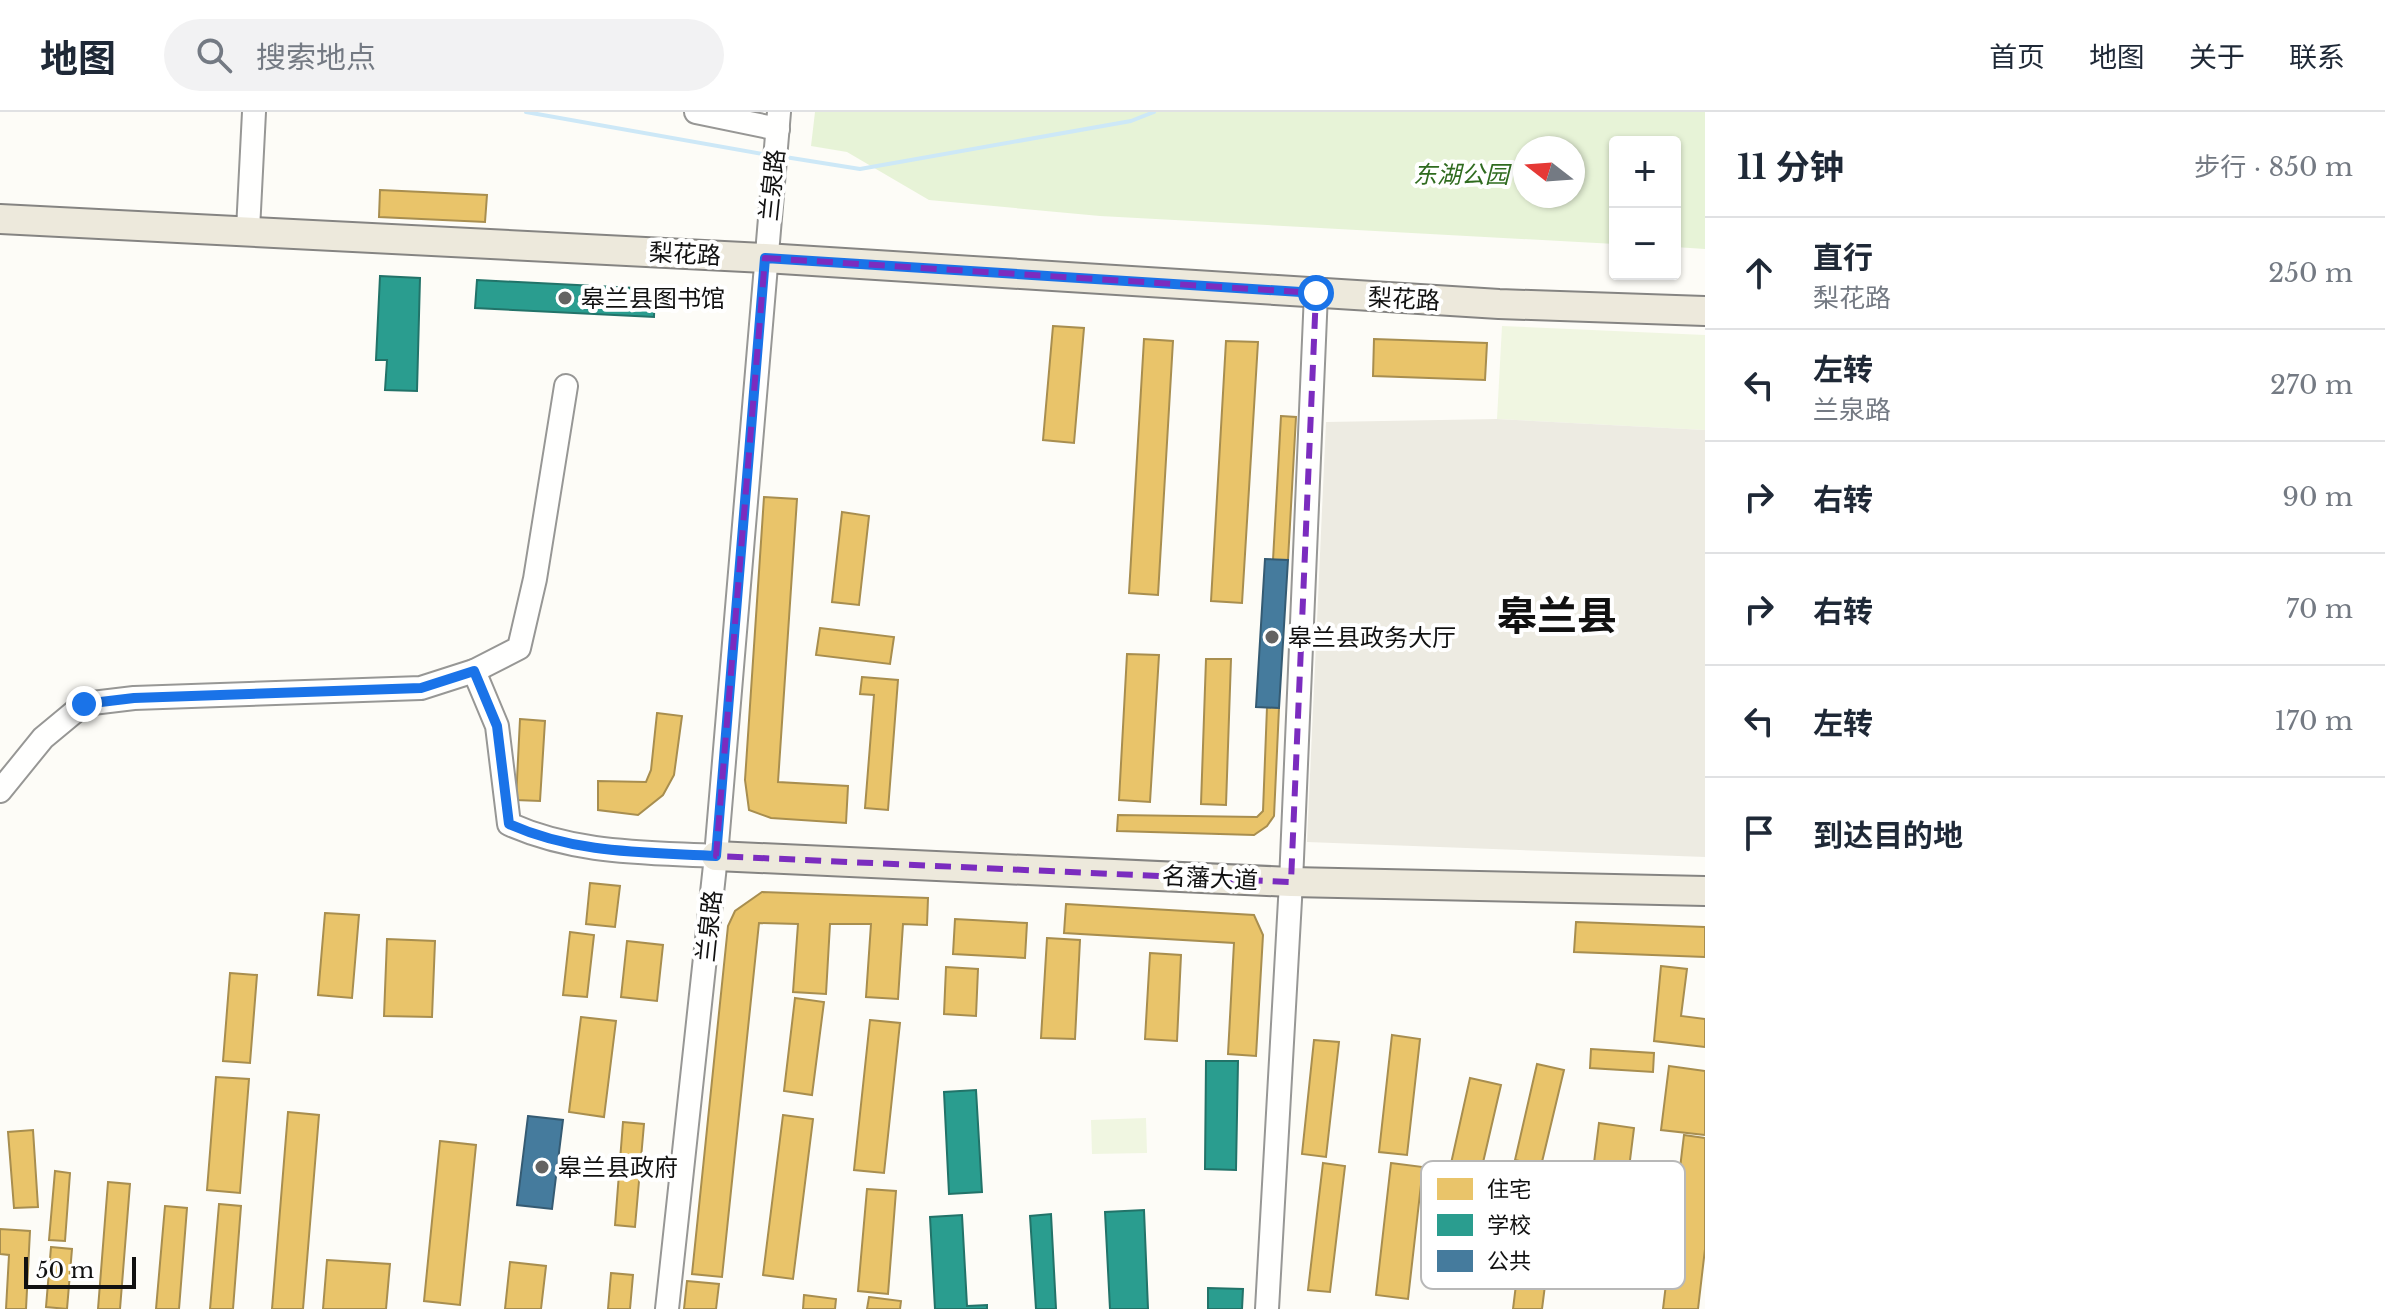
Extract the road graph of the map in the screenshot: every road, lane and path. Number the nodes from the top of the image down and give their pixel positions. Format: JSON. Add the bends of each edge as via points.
{"nodes":[{"id":1,"x":696,"y":112,"type":"edge"},
{"id":2,"x":254,"y":113,"type":"edge"},
{"id":3,"x":778,"y":128,"type":"edge"},
{"id":4,"x":0,"y":219,"type":"edge"},
{"id":5,"x":248,"y":230,"type":"junction"},
{"id":6,"x":765,"y":258,"type":"junction"},
{"id":7,"x":1316,"y":293,"type":"junction"},
{"id":8,"x":1705,"y":311,"type":"edge"},
{"id":9,"x":566,"y":386,"type":"dead end"},
{"id":10,"x":474,"y":671,"type":"junction"},
{"id":11,"x":0,"y":791,"type":"edge"},
{"id":12,"x":716,"y":856,"type":"junction"},
{"id":13,"x":1291,"y":882,"type":"junction"},
{"id":14,"x":1705,"y":891,"type":"edge"},
{"id":15,"x":667,"y":1309,"type":"edge"},
{"id":16,"x":1267,"y":1309,"type":"edge"}],
"edges":[{"from":1,"to":3,"type":"street"},
{"from":2,"to":5,"type":"street"},
{"from":3,"to":6,"type":"street","name":"兰泉路"},
{"from":4,"to":5,"type":"main road","name":"梨花路"},
{"from":5,"to":6,"type":"main road","name":"梨花路"},
{"from":6,"to":7,"type":"main road","name":"梨花路"},
{"from":6,"to":12,"type":"street","name":"兰泉路"},
{"from":7,"to":8,"type":"main road","name":"梨花路"},
{"from":7,"to":13,"type":"street"},
{"from":9,"to":10,"type":"street","via":[[519,648]]},
{"from":10,"to":11,"type":"street","via":[[421,688],[84,704],[43,738]]},
{"from":10,"to":12,"type":"street","via":[[497,726],[509,824],[545,841],[584,849]]},
{"from":12,"to":13,"type":"main road","name":"名藩大道"},
{"from":12,"to":15,"type":"street","name":"兰泉路"},
{"from":13,"to":14,"type":"main road","name":"名藩大道"},
{"from":13,"to":16,"type":"street"}]}
